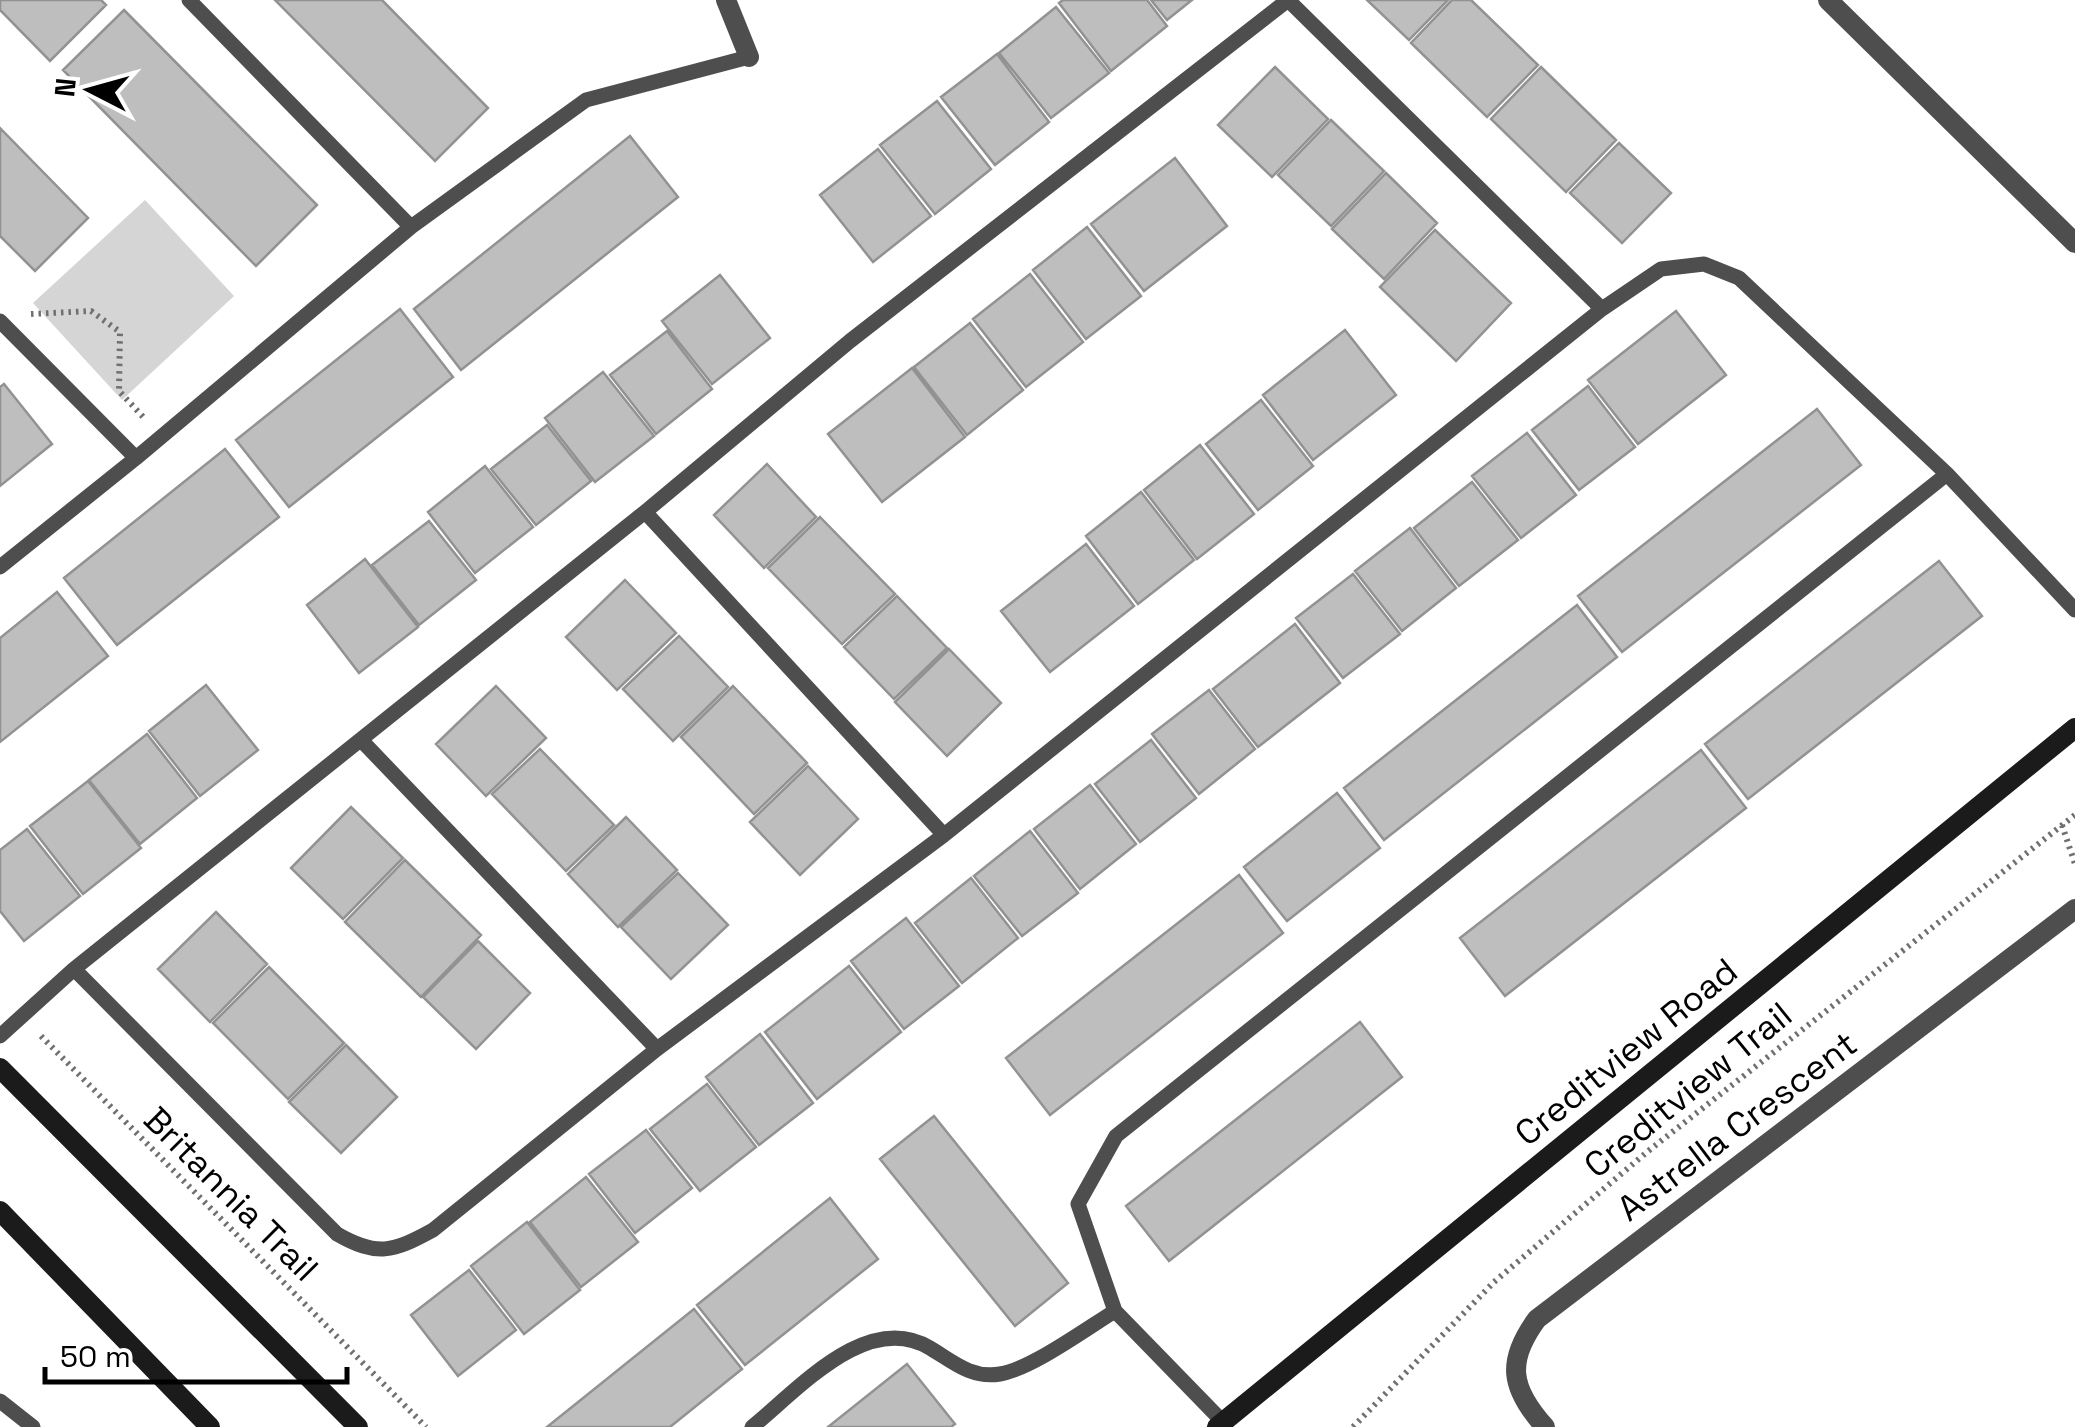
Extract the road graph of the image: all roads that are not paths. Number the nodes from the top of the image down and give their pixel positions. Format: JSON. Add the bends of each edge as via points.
{"nodes":[{"id":1,"x":189,"y":0,"type":"edge"},
{"id":2,"x":726,"y":0,"type":"edge"},
{"id":3,"x":1828,"y":0,"type":"edge"},
{"id":4,"x":749,"y":57,"type":"joint"},
{"id":5,"x":411,"y":226,"type":"junction"},
{"id":6,"x":2075,"y":243,"type":"edge"},
{"id":7,"x":1602,"y":309,"type":"junction"},
{"id":8,"x":0,"y":321,"type":"edge"},
{"id":9,"x":136,"y":458,"type":"junction"},
{"id":10,"x":1948,"y":474,"type":"junction"},
{"id":11,"x":645,"y":512,"type":"junction"},
{"id":12,"x":0,"y":566,"type":"edge"},
{"id":13,"x":2075,"y":610,"type":"edge"},
{"id":14,"x":2075,"y":728,"type":"edge"},
{"id":15,"x":362,"y":741,"type":"junction"},
{"id":16,"x":944,"y":835,"type":"junction"},
{"id":17,"x":2075,"y":909,"type":"edge"},
{"id":18,"x":74,"y":969,"type":"junction"},
{"id":19,"x":0,"y":1036,"type":"edge"},
{"id":20,"x":656,"y":1049,"type":"junction"},
{"id":21,"x":0,"y":1068,"type":"edge"},
{"id":22,"x":0,"y":1211,"type":"edge"},
{"id":23,"x":1115,"y":1312,"type":"junction"},
{"id":24,"x":0,"y":1401,"type":"edge"},
{"id":25,"x":1220,"y":1424,"type":"edge"},
{"id":26,"x":33,"y":1427,"type":"edge"},
{"id":27,"x":210,"y":1427,"type":"edge"},
{"id":28,"x":358,"y":1427,"type":"edge"},
{"id":29,"x":752,"y":1427,"type":"edge"},
{"id":30,"x":1545,"y":1427,"type":"edge"}],
"edges":[{"from":1,"to":5,"type":"lane"},
{"from":2,"to":4,"type":"street"},
{"from":3,"to":6,"type":"street"},
{"from":4,"to":5,"type":"lane","via":[[586,100]]},
{"from":5,"to":9,"type":"lane"},
{"from":7,"to":10,"type":"lane","via":[[1661,269],[1704,264],[1738,278]]},
{"from":7,"to":11,"type":"lane","via":[[1288,0],[850,341]]},
{"from":7,"to":16,"type":"lane"},
{"from":8,"to":9,"type":"lane"},
{"from":9,"to":12,"type":"lane"},
{"from":10,"to":13,"type":"lane"},
{"from":10,"to":23,"type":"lane","via":[[1116,1136],[1078,1204]]},
{"from":11,"to":15,"type":"lane"},
{"from":11,"to":16,"type":"lane"},
{"from":14,"to":25,"type":"main road","name":"Creditview Road"},
{"from":15,"to":18,"type":"lane"},
{"from":15,"to":20,"type":"lane"},
{"from":16,"to":20,"type":"lane"},
{"from":17,"to":30,"type":"street","name":"Astrella Crescent","via":[[1538,1319],[1521,1341],[1514,1366],[1520,1392]]},
{"from":18,"to":19,"type":"lane"},
{"from":18,"to":20,"type":"lane","via":[[337,1234],[365,1250],[405,1246],[433,1230]]},
{"from":21,"to":28,"type":"main road"},
{"from":22,"to":27,"type":"main road"},
{"from":23,"to":25,"type":"lane"},
{"from":23,"to":29,"type":"lane","via":[[998,1375],[968,1372],[926,1345],[888,1336],[848,1350]]},
{"from":24,"to":26,"type":"lane"}]}
